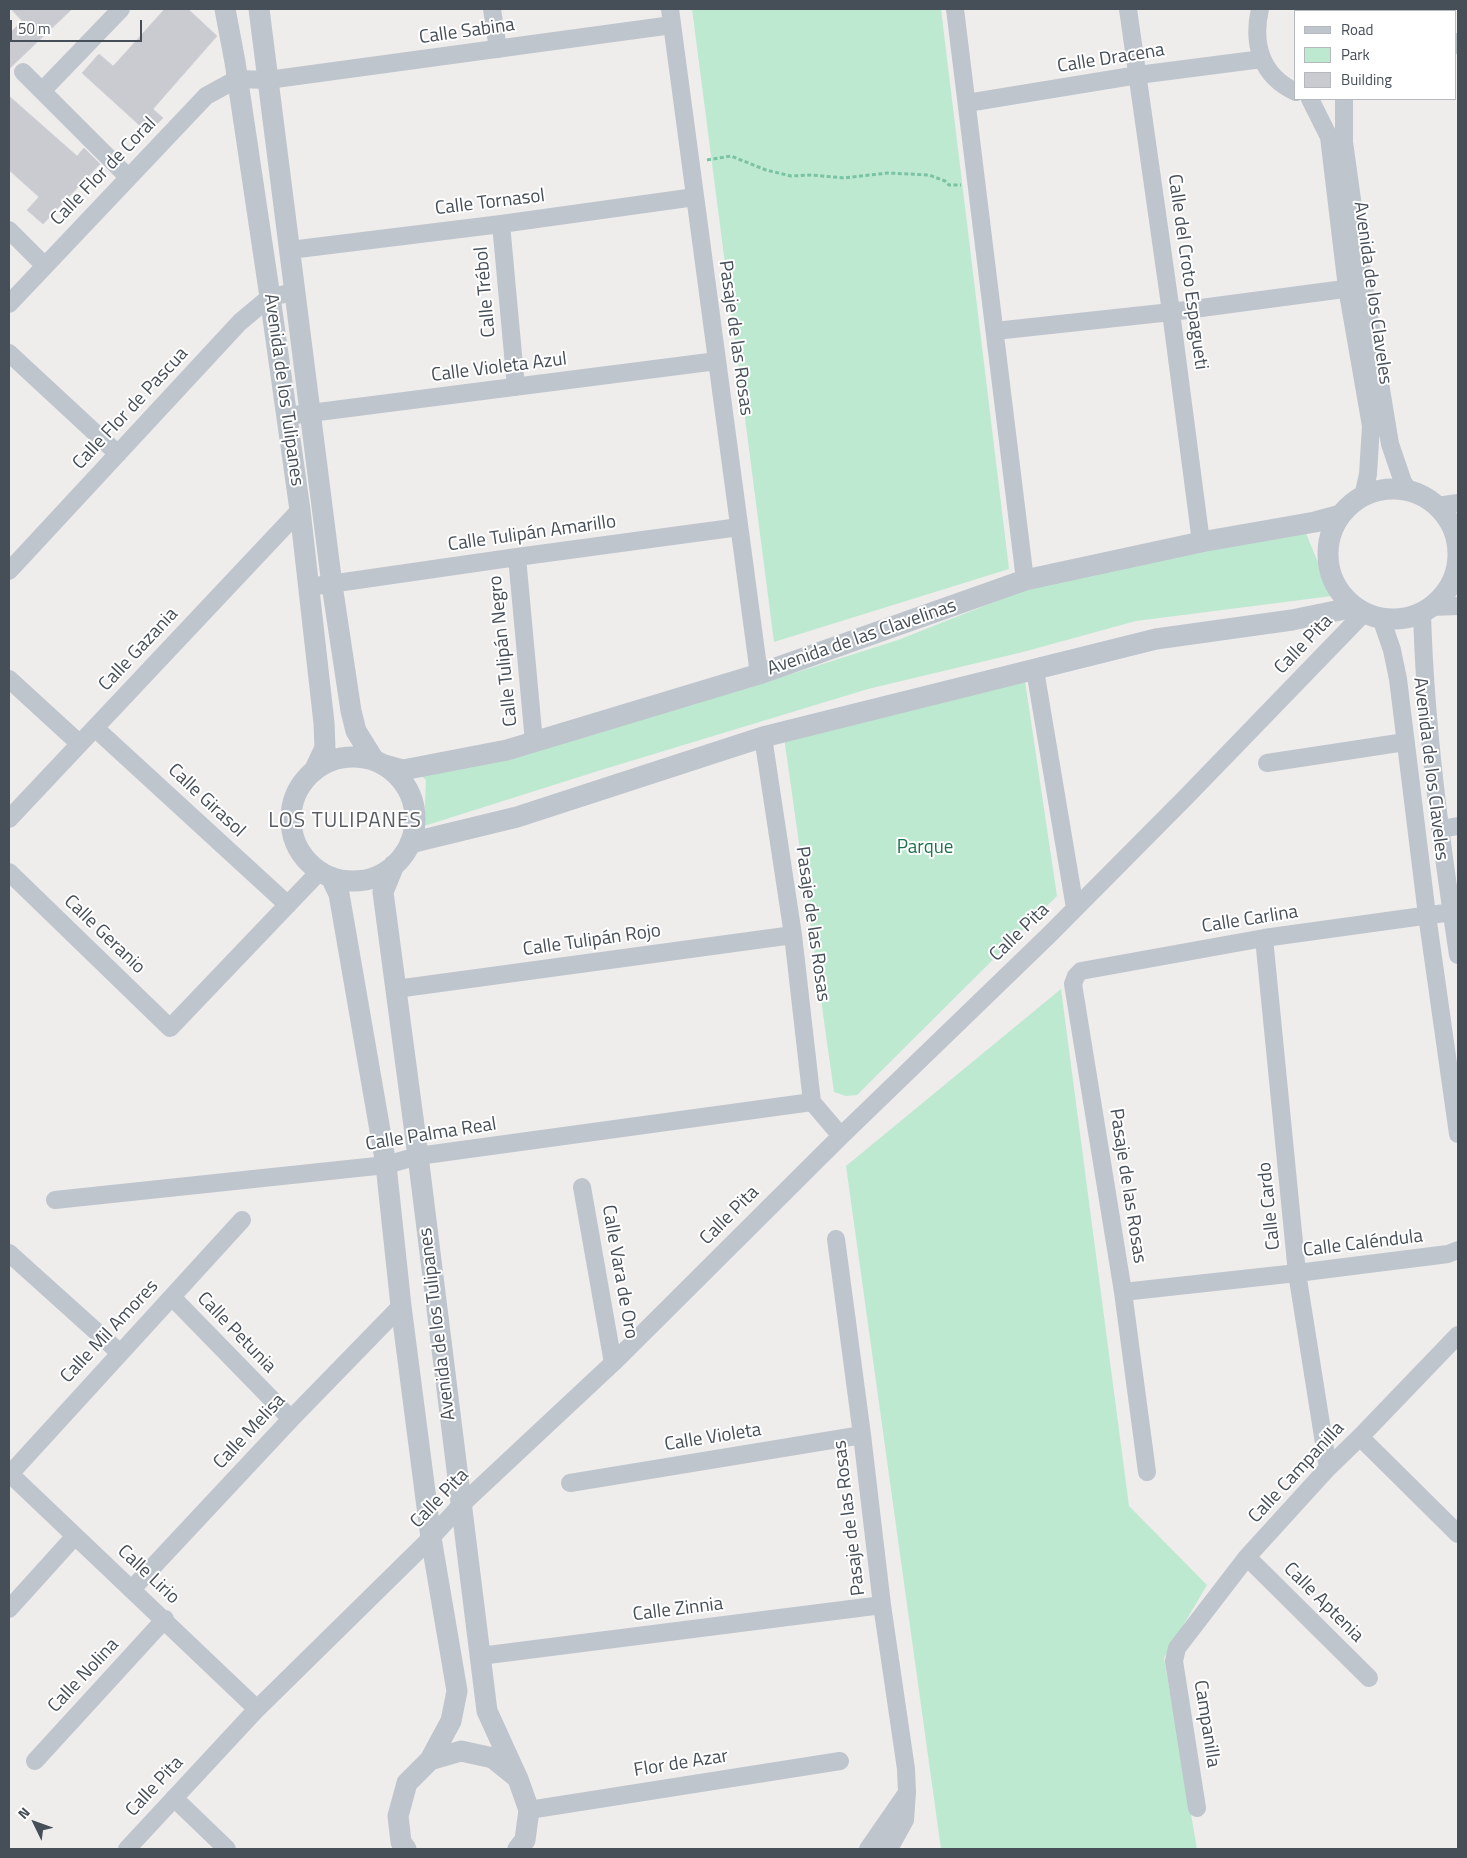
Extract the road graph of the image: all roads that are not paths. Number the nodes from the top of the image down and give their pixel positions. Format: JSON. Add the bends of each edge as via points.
{"nodes":[{"id":1,"x":121,"y":9,"type":"edge"},
{"id":2,"x":225,"y":9,"type":"edge"},
{"id":3,"x":259,"y":9,"type":"edge"},
{"id":4,"x":492,"y":9,"type":"edge"},
{"id":5,"x":955,"y":9,"type":"edge"},
{"id":6,"x":1128,"y":9,"type":"edge"},
{"id":7,"x":1260,"y":9,"type":"edge"},
{"id":8,"x":671,"y":17,"type":"edge"},
{"id":9,"x":498,"y":49,"type":"junction"},
{"id":10,"x":1262,"y":59,"type":"junction"},
{"id":11,"x":23,"y":72,"type":"dead end"},
{"id":12,"x":1138,"y":75,"type":"junction"},
{"id":13,"x":237,"y":79,"type":"junction"},
{"id":14,"x":268,"y":80,"type":"junction"},
{"id":15,"x":1294,"y":91,"type":"edge"},
{"id":16,"x":42,"y":92,"type":"junction"},
{"id":17,"x":1310,"y":100,"type":"edge"},
{"id":18,"x":1344,"y":100,"type":"edge"},
{"id":19,"x":967,"y":103,"type":"junction"},
{"id":20,"x":127,"y":176,"type":"junction"},
{"id":21,"x":695,"y":197,"type":"junction"},
{"id":22,"x":501,"y":224,"type":"junction"},
{"id":23,"x":9,"y":230,"type":"edge"},
{"id":24,"x":290,"y":250,"type":"junction"},
{"id":25,"x":44,"y":265,"type":"junction"},
{"id":26,"x":1356,"y":287,"type":"junction"},
{"id":27,"x":295,"y":292,"type":"junction"},
{"id":28,"x":270,"y":298,"type":"junction"},
{"id":29,"x":9,"y":304,"type":"edge"},
{"id":30,"x":1171,"y":312,"type":"junction"},
{"id":31,"x":995,"y":332,"type":"junction"},
{"id":32,"x":9,"y":353,"type":"edge"},
{"id":33,"x":717,"y":361,"type":"junction"},
{"id":34,"x":516,"y":387,"type":"junction"},
{"id":35,"x":310,"y":413,"type":"junction"},
{"id":36,"x":287,"y":416,"type":"junction"},
{"id":37,"x":118,"y":454,"type":"junction"},
{"id":38,"x":1409,"y":491,"type":"junction"},
{"id":39,"x":1363,"y":497,"type":"junction"},
{"id":40,"x":1458,"y":503,"type":"edge"},
{"id":41,"x":1437,"y":506,"type":"junction"},
{"id":42,"x":300,"y":510,"type":"junction"},
{"id":43,"x":1342,"y":516,"type":"junction"},
{"id":44,"x":739,"y":527,"type":"junction"},
{"id":45,"x":1201,"y":542,"type":"junction"},
{"id":46,"x":516,"y":557,"type":"junction"},
{"id":47,"x":9,"y":571,"type":"edge"},
{"id":48,"x":1025,"y":580,"type":"junction"},
{"id":49,"x":332,"y":585,"type":"junction"},
{"id":50,"x":309,"y":587,"type":"junction"},
{"id":51,"x":1458,"y":606,"type":"edge"},
{"id":52,"x":1427,"y":610,"type":"junction"},
{"id":53,"x":1367,"y":613,"type":"junction"},
{"id":54,"x":1035,"y":670,"type":"junction"},
{"id":55,"x":759,"y":674,"type":"junction"},
{"id":56,"x":9,"y":679,"type":"edge"},
{"id":57,"x":95,"y":728,"type":"junction"},
{"id":58,"x":763,"y":737,"type":"junction"},
{"id":59,"x":534,"y":742,"type":"junction"},
{"id":60,"x":1405,"y":742,"type":"junction"},
{"id":61,"x":80,"y":744,"type":"junction"},
{"id":62,"x":379,"y":762,"type":"junction"},
{"id":63,"x":1267,"y":763,"type":"dead end"},
{"id":64,"x":314,"y":771,"type":"junction"},
{"id":65,"x":9,"y":819,"type":"edge"},
{"id":66,"x":1458,"y":826,"type":"edge"},
{"id":67,"x":1441,"y":829,"type":"junction"},
{"id":68,"x":410,"y":843,"type":"junction"},
{"id":69,"x":394,"y":865,"type":"junction"},
{"id":70,"x":9,"y":872,"type":"edge"},
{"id":71,"x":325,"y":874,"type":"junction"},
{"id":72,"x":288,"y":905,"type":"junction"},
{"id":73,"x":1075,"y":908,"type":"junction"},
{"id":74,"x":1452,"y":912,"type":"junction"},
{"id":75,"x":1427,"y":914,"type":"junction"},
{"id":76,"x":793,"y":935,"type":"junction"},
{"id":77,"x":1264,"y":938,"type":"junction"},
{"id":78,"x":1458,"y":955,"type":"edge"},
{"id":79,"x":1081,"y":970,"type":"joint"},
{"id":80,"x":396,"y":989,"type":"junction"},
{"id":81,"x":812,"y":1102,"type":"junction"},
{"id":82,"x":1458,"y":1134,"type":"edge"},
{"id":83,"x":841,"y":1136,"type":"junction"},
{"id":84,"x":418,"y":1156,"type":"junction"},
{"id":85,"x":386,"y":1165,"type":"junction"},
{"id":86,"x":582,"y":1187,"type":"dead end"},
{"id":87,"x":55,"y":1200,"type":"dead end"},
{"id":88,"x":242,"y":1220,"type":"dead end"},
{"id":89,"x":836,"y":1239,"type":"dead end"},
{"id":90,"x":1458,"y":1250,"type":"edge"},
{"id":91,"x":9,"y":1253,"type":"edge"},
{"id":92,"x":1298,"y":1274,"type":"junction"},
{"id":93,"x":1123,"y":1292,"type":"junction"},
{"id":94,"x":172,"y":1297,"type":"junction"},
{"id":95,"x":401,"y":1306,"type":"junction"},
{"id":96,"x":1458,"y":1336,"type":"edge"},
{"id":97,"x":119,"y":1352,"type":"junction"},
{"id":98,"x":613,"y":1363,"type":"junction"},
{"id":99,"x":291,"y":1420,"type":"junction"},
{"id":100,"x":862,"y":1435,"type":"junction"},
{"id":101,"x":1360,"y":1437,"type":"junction"},
{"id":102,"x":1328,"y":1468,"type":"junction"},
{"id":103,"x":1147,"y":1472,"type":"dead end"},
{"id":104,"x":9,"y":1474,"type":"edge"},
{"id":105,"x":570,"y":1483,"type":"dead end"},
{"id":106,"x":460,"y":1506,"type":"junction"},
{"id":107,"x":1458,"y":1534,"type":"edge"},
{"id":108,"x":76,"y":1536,"type":"junction"},
{"id":109,"x":431,"y":1538,"type":"junction"},
{"id":110,"x":1247,"y":1557,"type":"junction"},
{"id":111,"x":132,"y":1589,"type":"junction"},
{"id":112,"x":882,"y":1605,"type":"junction"},
{"id":113,"x":9,"y":1609,"type":"edge"},
{"id":114,"x":164,"y":1619,"type":"junction"},
{"id":115,"x":1177,"y":1648,"type":"joint"},
{"id":116,"x":480,"y":1656,"type":"junction"},
{"id":117,"x":1369,"y":1678,"type":"dead end"},
{"id":118,"x":257,"y":1709,"type":"junction"},
{"id":119,"x":430,"y":1760,"type":"junction"},
{"id":120,"x":35,"y":1761,"type":"dead end"},
{"id":121,"x":840,"y":1761,"type":"dead end"},
{"id":122,"x":518,"y":1779,"type":"junction"},
{"id":123,"x":907,"y":1792,"type":"junction"},
{"id":124,"x":174,"y":1798,"type":"junction"},
{"id":125,"x":1197,"y":1808,"type":"dead end"},
{"id":126,"x":529,"y":1810,"type":"junction"},
{"id":127,"x":400,"y":1847,"type":"edge"},
{"id":128,"x":127,"y":1849,"type":"edge"},
{"id":129,"x":227,"y":1849,"type":"edge"},
{"id":130,"x":518,"y":1849,"type":"edge"},
{"id":131,"x":868,"y":1849,"type":"edge"},
{"id":132,"x":889,"y":1849,"type":"edge"}],
"edges":[{"from":1,"to":16,"type":"street"},
{"from":2,"to":13,"type":"street","name":"Avenida de los Tulipanes"},
{"from":3,"to":14,"type":"street","name":"Avenida de los Tulipanes"},
{"from":4,"to":9,"type":"street"},
{"from":5,"to":19,"type":"street"},
{"from":6,"to":12,"type":"street","name":"Calle del Croto Espagueti"},
{"from":7,"to":10,"type":"street","via":[[1256,34]]},
{"from":8,"to":9,"type":"street","name":"Calle Sabina"},
{"from":8,"to":21,"type":"street","name":"Pasaje de las Rosas"},
{"from":9,"to":14,"type":"street","name":"Calle Sabina"},
{"from":10,"to":12,"type":"street","name":"Calle Dracena"},
{"from":10,"to":15,"type":"street","via":[[1281,83]]},
{"from":11,"to":16,"type":"street"},
{"from":12,"to":19,"type":"street","name":"Calle Dracena"},
{"from":12,"to":30,"type":"street","name":"Calle del Croto Espagueti"},
{"from":13,"to":14,"type":"street","name":"Calle Sabina"},
{"from":13,"to":20,"type":"street","name":"Calle Flor de Coral","via":[[206,96]]},
{"from":13,"to":28,"type":"street","name":"Avenida de los Tulipanes"},
{"from":14,"to":24,"type":"street","name":"Avenida de los Tulipanes"},
{"from":16,"to":20,"type":"street"},
{"from":17,"to":26,"type":"street","name":"Avenida de los Claveles","via":[[1328,137]]},
{"from":18,"to":26,"type":"street","name":"Avenida de los Claveles","via":[[1344,142]]},
{"from":19,"to":31,"type":"street"},
{"from":20,"to":25,"type":"street","name":"Calle Flor de Coral"},
{"from":21,"to":22,"type":"street","name":"Calle Tornasol"},
{"from":21,"to":33,"type":"street","name":"Pasaje de las Rosas"},
{"from":22,"to":24,"type":"street","name":"Calle Tornasol"},
{"from":22,"to":34,"type":"street","name":"Calle Trébol"},
{"from":23,"to":25,"type":"street"},
{"from":24,"to":27,"type":"street","name":"Avenida de los Tulipanes"},
{"from":25,"to":29,"type":"street","name":"Calle Flor de Coral"},
{"from":26,"to":30,"type":"street"},
{"from":26,"to":38,"type":"street","name":"Avenida de los Claveles","via":[[1390,444]]},
{"from":26,"to":39,"type":"street","name":"Avenida de los Claveles","via":[[1371,426]]},
{"from":27,"to":28,"type":"street","name":"Calle Flor de Pascua"},
{"from":27,"to":35,"type":"street","name":"Avenida de los Tulipanes"},
{"from":28,"to":36,"type":"street","name":"Avenida de los Tulipanes"},
{"from":28,"to":37,"type":"street","name":"Calle Flor de Pascua","via":[[240,322]]},
{"from":30,"to":31,"type":"street"},
{"from":30,"to":45,"type":"street","name":"Calle del Croto Espagueti"},
{"from":31,"to":48,"type":"street"},
{"from":32,"to":37,"type":"street"},
{"from":33,"to":34,"type":"street","name":"Calle Violeta Azul"},
{"from":33,"to":44,"type":"street","name":"Pasaje de las Rosas"},
{"from":34,"to":35,"type":"street","name":"Calle Violeta Azul"},
{"from":35,"to":36,"type":"street","name":"Calle Violeta Azul"},
{"from":35,"to":49,"type":"street","name":"Avenida de los Tulipanes"},
{"from":36,"to":42,"type":"street","name":"Avenida de los Tulipanes"},
{"from":37,"to":47,"type":"street","name":"Calle Flor de Pascua"},
{"from":38,"to":39,"type":"street","via":[[1385,490]]},
{"from":38,"to":41,"type":"street"},
{"from":39,"to":43,"type":"street"},
{"from":40,"to":41,"type":"street"},
{"from":41,"to":52,"type":"street","via":[[1452,525],[1458,562],[1456,574],[1444,595]]},
{"from":42,"to":50,"type":"street","name":"Avenida de los Tulipanes"},
{"from":42,"to":57,"type":"street","name":"Calle Gazania"},
{"from":43,"to":45,"type":"street","name":"Avenida de las Clavelinas"},
{"from":43,"to":53,"type":"street","via":[[1331,536],[1330,571],[1347,601]]},
{"from":44,"to":46,"type":"street","name":"Calle Tulipán Amarillo"},
{"from":44,"to":55,"type":"street","name":"Pasaje de las Rosas"},
{"from":45,"to":48,"type":"street","name":"Avenida de las Clavelinas"},
{"from":46,"to":49,"type":"street","name":"Calle Tulipán Amarillo"},
{"from":46,"to":59,"type":"street","name":"Calle Tulipán Negro"},
{"from":48,"to":55,"type":"street","name":"Avenida de las Clavelinas"},
{"from":49,"to":50,"type":"street","name":"Calle Tulipán Amarillo"},
{"from":49,"to":62,"type":"street","name":"Avenida de los Tulipanes","via":[[350,711],[356,732]]},
{"from":50,"to":64,"type":"street","name":"Avenida de los Tulipanes","via":[[324,723],[324,748]]},
{"from":51,"to":52,"type":"street"},
{"from":52,"to":53,"type":"street","via":[[1402,619]]},
{"from":52,"to":67,"type":"street","name":"Avenida de los Claveles","via":[[1428,713]]},
{"from":53,"to":54,"type":"street","via":[[1292,620],[1156,640]]},
{"from":53,"to":60,"type":"street","name":"Avenida de los Claveles","via":[[1392,650]]},
{"from":53,"to":73,"type":"street","name":"Calle Pita"},
{"from":54,"to":58,"type":"street"},
{"from":54,"to":73,"type":"street"},
{"from":55,"to":59,"type":"street","name":"Avenida de las Clavelinas"},
{"from":56,"to":61,"type":"street"},
{"from":57,"to":61,"type":"street","name":"Calle Gazania"},
{"from":57,"to":72,"type":"street","name":"Calle Girasol"},
{"from":58,"to":68,"type":"street","via":[[516,817]]},
{"from":58,"to":76,"type":"street","name":"Pasaje de las Rosas"},
{"from":59,"to":62,"type":"street","name":"Avenida de las Clavelinas","via":[[403,770]]},
{"from":60,"to":63,"type":"street"},
{"from":60,"to":75,"type":"street","name":"Avenida de los Claveles"},
{"from":61,"to":65,"type":"street","name":"Calle Gazania"},
{"from":62,"to":64,"type":"street","via":[[361,757],[336,759]]},
{"from":62,"to":68,"type":"street","via":[[404,782],[410,793],[415,824]]},
{"from":64,"to":71,"type":"street","via":[[298,791],[291,815],[292,828],[301,853]]},
{"from":66,"to":67,"type":"street"},
{"from":67,"to":74,"type":"street","name":"Avenida de los Claveles"},
{"from":68,"to":69,"type":"street"},
{"from":69,"to":71,"type":"street","via":[[384,873],[364,880],[344,881]]},
{"from":69,"to":80,"type":"street","name":"Avenida de los Tulipanes","via":[[383,892]]},
{"from":70,"to":72,"type":"street","name":"Calle Geranio","via":[[170,1028]]},
{"from":71,"to":72,"type":"street"},
{"from":71,"to":85,"type":"street","name":"Avenida de los Tulipanes","via":[[339,894]]},
{"from":73,"to":83,"type":"street","name":"Calle Pita"},
{"from":74,"to":75,"type":"street","name":"Calle Carlina"},
{"from":74,"to":78,"type":"street","name":"Avenida de los Claveles"},
{"from":75,"to":77,"type":"street","name":"Calle Carlina"},
{"from":75,"to":82,"type":"street","name":"Avenida de los Claveles"},
{"from":76,"to":80,"type":"street","name":"Calle Tulipán Rojo"},
{"from":76,"to":81,"type":"street","name":"Pasaje de las Rosas"},
{"from":77,"to":79,"type":"street","name":"Calle Carlina"},
{"from":77,"to":92,"type":"street","name":"Calle Cardo"},
{"from":79,"to":93,"type":"street","name":"Pasaje de las Rosas","via":[[1073,984]]},
{"from":80,"to":84,"type":"street","name":"Avenida de los Tulipanes"},
{"from":81,"to":83,"type":"street"},
{"from":81,"to":84,"type":"street","name":"Calle Palma Real"},
{"from":83,"to":98,"type":"street","name":"Calle Pita"},
{"from":84,"to":85,"type":"street","name":"Calle Palma Real"},
{"from":84,"to":106,"type":"street","name":"Avenida de los Tulipanes"},
{"from":85,"to":87,"type":"street","name":"Calle Palma Real"},
{"from":85,"to":95,"type":"street","name":"Avenida de los Tulipanes"},
{"from":86,"to":98,"type":"street","name":"Calle Vara de Oro"},
{"from":88,"to":94,"type":"street","name":"Calle Mil Amores"},
{"from":89,"to":100,"type":"street","name":"Pasaje de las Rosas"},
{"from":90,"to":92,"type":"street","name":"Calle Caléndula"},
{"from":91,"to":97,"type":"street"},
{"from":92,"to":93,"type":"street","name":"Calle Caléndula"},
{"from":92,"to":102,"type":"street","name":"Calle Cardo"},
{"from":93,"to":103,"type":"street","name":"Pasaje de las Rosas"},
{"from":94,"to":97,"type":"street","name":"Calle Mil Amores"},
{"from":94,"to":99,"type":"street","name":"Calle Petunia"},
{"from":95,"to":99,"type":"street","name":"Calle Melisa"},
{"from":95,"to":109,"type":"street","name":"Avenida de los Tulipanes"},
{"from":96,"to":101,"type":"street","name":"Calle Campanilla"},
{"from":97,"to":104,"type":"street","name":"Calle Mil Amores"},
{"from":98,"to":106,"type":"street","name":"Calle Pita"},
{"from":99,"to":111,"type":"street","name":"Calle Melisa"},
{"from":100,"to":105,"type":"street","name":"Calle Violeta"},
{"from":100,"to":112,"type":"street","name":"Pasaje de las Rosas"},
{"from":101,"to":102,"type":"street","name":"Calle Campanilla"},
{"from":101,"to":107,"type":"street"},
{"from":102,"to":110,"type":"street","name":"Calle Campanilla"},
{"from":104,"to":108,"type":"street","name":"Calle Lirio"},
{"from":106,"to":109,"type":"street","name":"Calle Pita"},
{"from":106,"to":116,"type":"street","name":"Avenida de los Tulipanes"},
{"from":108,"to":111,"type":"street","name":"Calle Lirio"},
{"from":108,"to":113,"type":"street"},
{"from":109,"to":118,"type":"street","name":"Calle Pita"},
{"from":109,"to":119,"type":"street","name":"Avenida de los Tulipanes","via":[[457,1691],[451,1722]]},
{"from":110,"to":115,"type":"street","name":"Calle Campanilla"},
{"from":110,"to":117,"type":"street","name":"Calle Aptenia"},
{"from":111,"to":114,"type":"street","name":"Calle Lirio"},
{"from":112,"to":116,"type":"street","name":"Calle Zinnia"},
{"from":112,"to":123,"type":"street","name":"Pasaje de las Rosas"},
{"from":114,"to":118,"type":"street","name":"Calle Lirio"},
{"from":114,"to":120,"type":"street","name":"Calle Nolina"},
{"from":115,"to":125,"type":"street","name":"Campanilla","via":[[1174,1661]]},
{"from":116,"to":122,"type":"street","name":"Avenida de los Tulipanes","via":[[487,1711]]},
{"from":118,"to":124,"type":"street","name":"Calle Pita"},
{"from":119,"to":122,"type":"street","via":[[462,1751],[493,1758]]},
{"from":119,"to":127,"type":"street","name":"Avenida de los Tulipanes","via":[[407,1784],[398,1816]]},
{"from":121,"to":126,"type":"street","name":"Flor de Azar"},
{"from":122,"to":126,"type":"street","name":"Avenida de los Tulipanes"},
{"from":123,"to":131,"type":"street"},
{"from":123,"to":132,"type":"street","name":"Pasaje de las Rosas","via":[[905,1820]]},
{"from":124,"to":128,"type":"street","name":"Calle Pita"},
{"from":124,"to":129,"type":"street"},
{"from":126,"to":130,"type":"street","name":"Avenida de los Tulipanes","via":[[525,1840]]}]}
